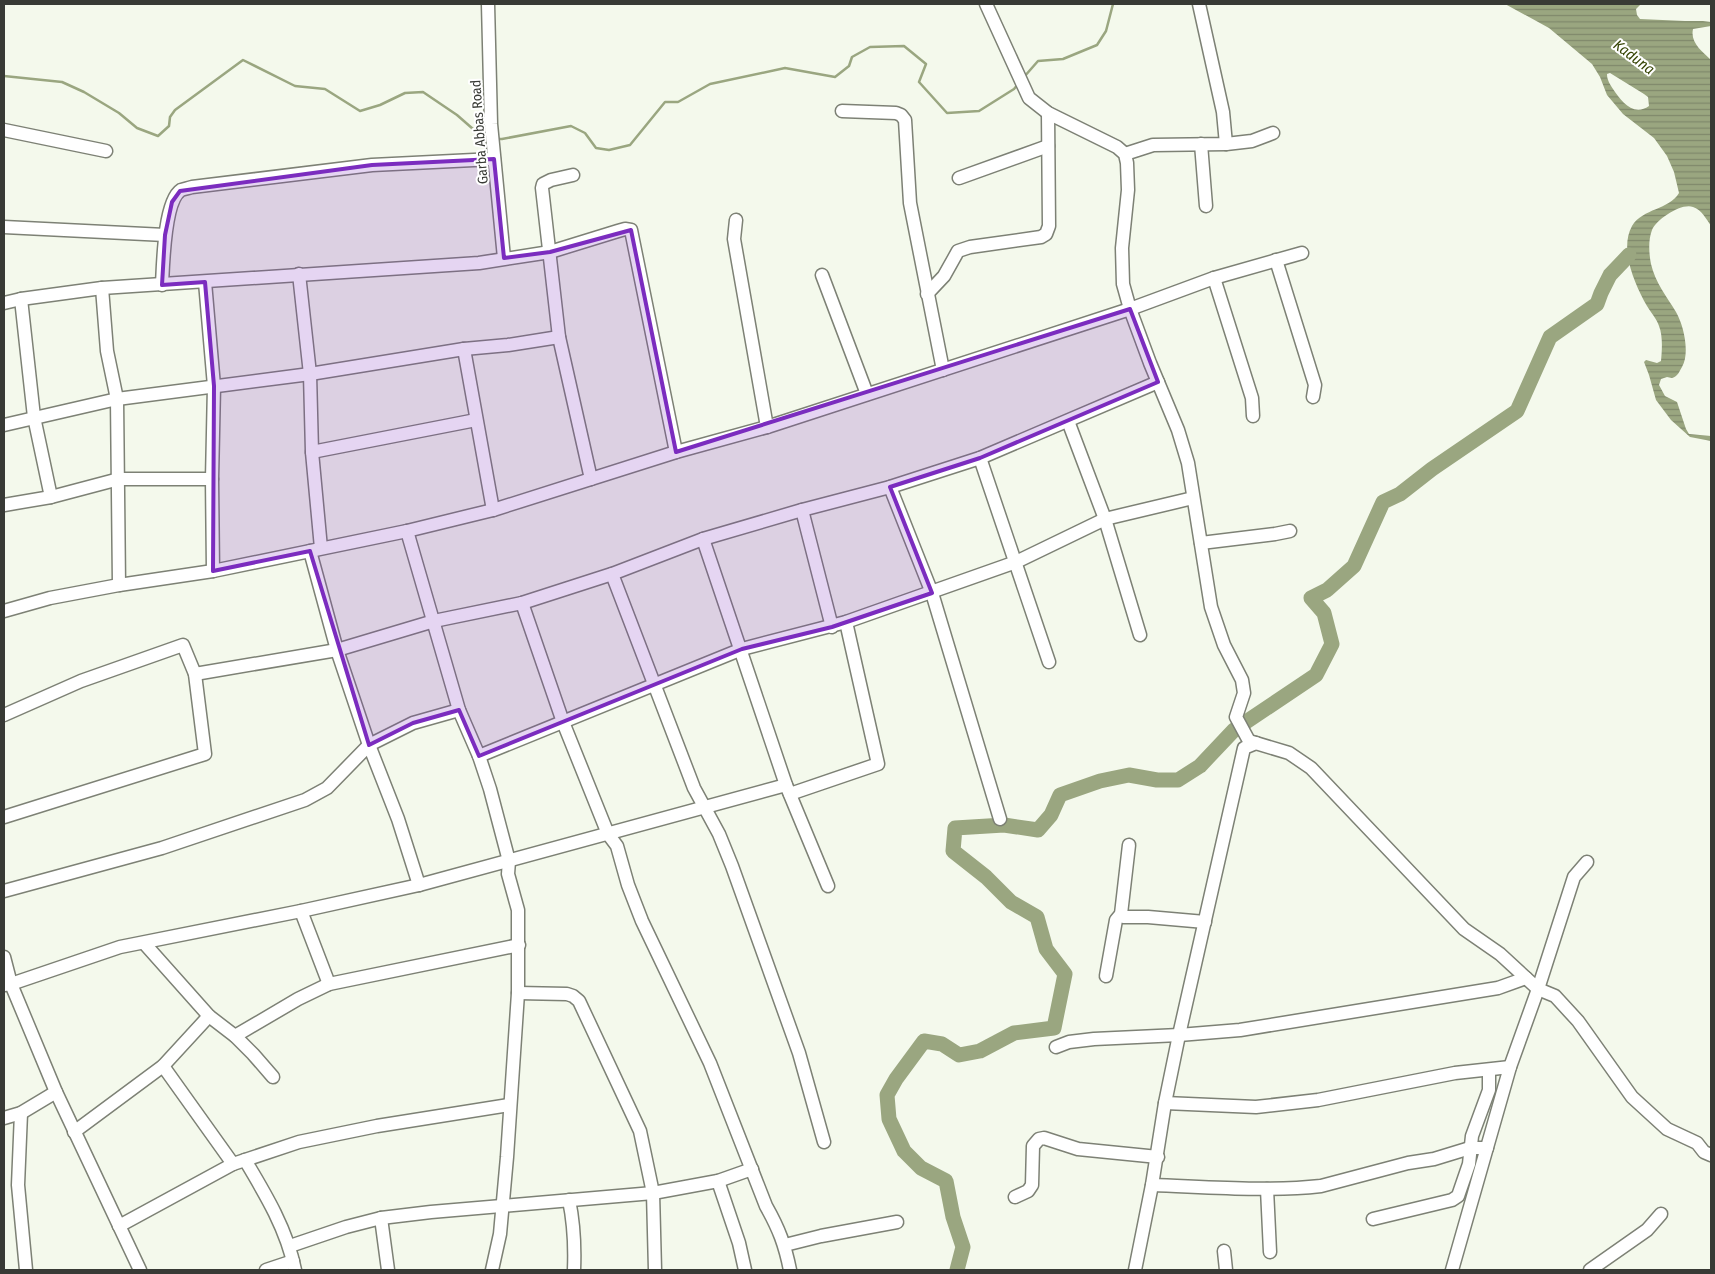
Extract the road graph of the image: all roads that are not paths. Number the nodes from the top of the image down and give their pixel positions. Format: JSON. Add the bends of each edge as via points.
{"nodes":[{"id":1,"x":488,"y":4,"type":"edge"},
{"id":2,"x":986,"y":4,"type":"edge"},
{"id":3,"x":1199,"y":4,"type":"edge"},
{"id":4,"x":842,"y":111,"type":"dead end"},
{"id":5,"x":1048,"y":113,"type":"junction"},
{"id":6,"x":4,"y":130,"type":"edge"},
{"id":7,"x":1273,"y":133,"type":"dead end"},
{"id":8,"x":1201,"y":144,"type":"junction"},
{"id":9,"x":1226,"y":144,"type":"junction"},
{"id":10,"x":1048,"y":146,"type":"junction"},
{"id":11,"x":106,"y":151,"type":"dead end"},
{"id":12,"x":493,"y":154,"type":"junction"},
{"id":13,"x":1125,"y":154,"type":"junction"},
{"id":14,"x":572,"y":175,"type":"dead end"},
{"id":15,"x":959,"y":178,"type":"dead end"},
{"id":16,"x":1206,"y":206,"type":"dead end"},
{"id":17,"x":736,"y":220,"type":"dead end"},
{"id":18,"x":4,"y":227,"type":"edge"},
{"id":19,"x":165,"y":235,"type":"junction"},
{"id":20,"x":550,"y":252,"type":"junction"},
{"id":21,"x":1302,"y":253,"type":"dead end"},
{"id":22,"x":504,"y":258,"type":"junction"},
{"id":23,"x":1276,"y":260,"type":"junction"},
{"id":24,"x":298,"y":274,"type":"junction"},
{"id":25,"x":822,"y":275,"type":"dead end"},
{"id":26,"x":1214,"y":278,"type":"junction"},
{"id":27,"x":205,"y":282,"type":"junction"},
{"id":28,"x":162,"y":285,"type":"junction"},
{"id":29,"x":102,"y":288,"type":"junction"},
{"id":30,"x":928,"y":294,"type":"junction"},
{"id":31,"x":21,"y":299,"type":"junction"},
{"id":32,"x":4,"y":303,"type":"edge"},
{"id":33,"x":1130,"y":309,"type":"junction"},
{"id":34,"x":559,"y":337,"type":"junction"},
{"id":35,"x":464,"y":349,"type":"junction"},
{"id":36,"x":943,"y":370,"type":"junction"},
{"id":37,"x":310,"y":374,"type":"junction"},
{"id":38,"x":1158,"y":382,"type":"junction"},
{"id":39,"x":214,"y":386,"type":"junction"},
{"id":40,"x":867,"y":394,"type":"junction"},
{"id":41,"x":1313,"y":397,"type":"dead end"},
{"id":42,"x":117,"y":399,"type":"junction"},
{"id":43,"x":1253,"y":416,"type":"dead end"},
{"id":44,"x":34,"y":417,"type":"junction"},
{"id":45,"x":476,"y":420,"type":"junction"},
{"id":46,"x":1068,"y":421,"type":"junction"},
{"id":47,"x":4,"y":424,"type":"edge"},
{"id":48,"x":767,"y":427,"type":"junction"},
{"id":49,"x":312,"y":452,"type":"junction"},
{"id":50,"x":676,"y":452,"type":"junction"},
{"id":51,"x":980,"y":458,"type":"junction"},
{"id":52,"x":119,"y":479,"type":"junction"},
{"id":53,"x":212,"y":479,"type":"junction"},
{"id":54,"x":591,"y":479,"type":"junction"},
{"id":55,"x":890,"y":488,"type":"junction"},
{"id":56,"x":51,"y":497,"type":"junction"},
{"id":57,"x":1193,"y":498,"type":"junction"},
{"id":58,"x":4,"y":505,"type":"edge"},
{"id":59,"x":493,"y":510,"type":"junction"},
{"id":60,"x":802,"y":510,"type":"junction"},
{"id":61,"x":1105,"y":519,"type":"junction"},
{"id":62,"x":1290,"y":531,"type":"dead end"},
{"id":63,"x":407,"y":532,"type":"junction"},
{"id":64,"x":703,"y":539,"type":"junction"},
{"id":65,"x":1201,"y":543,"type":"junction"},
{"id":66,"x":315,"y":550,"type":"junction"},
{"id":67,"x":1016,"y":562,"type":"junction"},
{"id":68,"x":213,"y":571,"type":"junction"},
{"id":69,"x":612,"y":574,"type":"junction"},
{"id":70,"x":119,"y":585,"type":"junction"},
{"id":71,"x":932,"y":593,"type":"junction"},
{"id":72,"x":522,"y":603,"type":"junction"},
{"id":73,"x":4,"y":611,"type":"edge"},
{"id":74,"x":434,"y":621,"type":"junction"},
{"id":75,"x":846,"y":622,"type":"junction"},
{"id":76,"x":832,"y":627,"type":"junction"},
{"id":77,"x":1140,"y":634,"type":"dead end"},
{"id":78,"x":742,"y":649,"type":"junction"},
{"id":79,"x":337,"y":650,"type":"junction"},
{"id":80,"x":1049,"y":662,"type":"dead end"},
{"id":81,"x":195,"y":674,"type":"junction"},
{"id":82,"x":654,"y":685,"type":"junction"},
{"id":83,"x":459,"y":710,"type":"junction"},
{"id":84,"x":4,"y":715,"type":"edge"},
{"id":85,"x":563,"y":722,"type":"junction"},
{"id":86,"x":1252,"y":742,"type":"junction"},
{"id":87,"x":369,"y":745,"type":"junction"},
{"id":88,"x":479,"y":756,"type":"junction"},
{"id":89,"x":788,"y":790,"type":"junction"},
{"id":90,"x":704,"y":806,"type":"junction"},
{"id":91,"x":4,"y":817,"type":"edge"},
{"id":92,"x":1000,"y":819,"type":"dead end"},
{"id":93,"x":608,"y":834,"type":"junction"},
{"id":94,"x":1129,"y":845,"type":"dead end"},
{"id":95,"x":509,"y":861,"type":"junction"},
{"id":96,"x":1587,"y":862,"type":"dead end"},
{"id":97,"x":419,"y":885,"type":"junction"},
{"id":98,"x":828,"y":886,"type":"dead end"},
{"id":99,"x":4,"y":891,"type":"edge"},
{"id":100,"x":301,"y":911,"type":"junction"},
{"id":101,"x":1121,"y":914,"type":"junction"},
{"id":102,"x":1205,"y":922,"type":"junction"},
{"id":103,"x":144,"y":943,"type":"junction"},
{"id":104,"x":519,"y":945,"type":"junction"},
{"id":105,"x":4,"y":957,"type":"edge"},
{"id":106,"x":1106,"y":976,"type":"dead end"},
{"id":107,"x":1526,"y":978,"type":"junction"},
{"id":108,"x":329,"y":984,"type":"junction"},
{"id":109,"x":7,"y":985,"type":"edge"},
{"id":110,"x":1538,"y":990,"type":"junction"},
{"id":111,"x":518,"y":993,"type":"junction"},
{"id":112,"x":208,"y":1016,"type":"junction"},
{"id":113,"x":1179,"y":1035,"type":"junction"},
{"id":114,"x":235,"y":1036,"type":"junction"},
{"id":115,"x":1056,"y":1047,"type":"dead end"},
{"id":116,"x":163,"y":1066,"type":"junction"},
{"id":117,"x":1510,"y":1067,"type":"junction"},
{"id":118,"x":1489,"y":1070,"type":"junction"},
{"id":119,"x":273,"y":1077,"type":"dead end"},
{"id":120,"x":56,"y":1092,"type":"junction"},
{"id":121,"x":1165,"y":1103,"type":"junction"},
{"id":122,"x":509,"y":1106,"type":"junction"},
{"id":123,"x":21,"y":1113,"type":"junction"},
{"id":124,"x":4,"y":1118,"type":"edge"},
{"id":125,"x":74,"y":1132,"type":"junction"},
{"id":126,"x":824,"y":1142,"type":"dead end"},
{"id":127,"x":1470,"y":1148,"type":"junction"},
{"id":128,"x":1487,"y":1148,"type":"junction"},
{"id":129,"x":1711,"y":1155,"type":"edge"},
{"id":130,"x":1158,"y":1156,"type":"junction"},
{"id":131,"x":239,"y":1162,"type":"junction"},
{"id":132,"x":752,"y":1169,"type":"junction"},
{"id":133,"x":718,"y":1181,"type":"junction"},
{"id":134,"x":1152,"y":1185,"type":"junction"},
{"id":135,"x":1267,"y":1189,"type":"junction"},
{"id":136,"x":653,"y":1193,"type":"junction"},
{"id":137,"x":1015,"y":1197,"type":"dead end"},
{"id":138,"x":569,"y":1200,"type":"junction"},
{"id":139,"x":502,"y":1206,"type":"junction"},
{"id":140,"x":1661,"y":1214,"type":"dead end"},
{"id":141,"x":380,"y":1218,"type":"junction"},
{"id":142,"x":1373,"y":1219,"type":"dead end"},
{"id":143,"x":897,"y":1222,"type":"dead end"},
{"id":144,"x":119,"y":1226,"type":"junction"},
{"id":145,"x":784,"y":1245,"type":"junction"},
{"id":146,"x":290,"y":1246,"type":"junction"},
{"id":147,"x":1224,"y":1251,"type":"dead end"},
{"id":148,"x":1270,"y":1252,"type":"dead end"},
{"id":149,"x":294,"y":1266,"type":"edge"},
{"id":150,"x":26,"y":1270,"type":"edge"},
{"id":151,"x":140,"y":1270,"type":"edge"},
{"id":152,"x":266,"y":1270,"type":"edge"},
{"id":153,"x":388,"y":1270,"type":"edge"},
{"id":154,"x":492,"y":1270,"type":"edge"},
{"id":155,"x":574,"y":1270,"type":"edge"},
{"id":156,"x":655,"y":1270,"type":"edge"},
{"id":157,"x":745,"y":1270,"type":"edge"},
{"id":158,"x":790,"y":1270,"type":"edge"},
{"id":159,"x":1135,"y":1270,"type":"edge"},
{"id":160,"x":1226,"y":1270,"type":"edge"},
{"id":161,"x":1452,"y":1270,"type":"edge"},
{"id":162,"x":1590,"y":1270,"type":"edge"}],
"edges":[{"from":1,"to":12,"type":"street","name":"Garba Abbas Road"},
{"from":2,"to":5,"type":"street","via":[[1029,98]]},
{"from":3,"to":9,"type":"street"},
{"from":4,"to":30,"type":"street","via":[[896,113],[905,120],[910,203]]},
{"from":5,"to":10,"type":"street"},
{"from":5,"to":13,"type":"street"},
{"from":6,"to":11,"type":"street"},
{"from":7,"to":9,"type":"street","via":[[1252,141]]},
{"from":8,"to":9,"type":"street"},
{"from":8,"to":13,"type":"street","via":[[1153,145]]},
{"from":8,"to":16,"type":"street"},
{"from":10,"to":15,"type":"street"},
{"from":10,"to":30,"type":"street","via":[[1049,226],[1046,234],[958,251],[944,276]]},
{"from":12,"to":19,"type":"street","via":[[192,187],[180,191],[172,202]]},
{"from":12,"to":22,"type":"street","name":"Garba Abbas Road"},
{"from":13,"to":33,"type":"street","via":[[1128,190],[1122,248],[1123,284]]},
{"from":14,"to":20,"type":"street","via":[[543,184]]},
{"from":17,"to":48,"type":"street","via":[[734,239]]},
{"from":18,"to":19,"type":"street"},
{"from":19,"to":28,"type":"street"},
{"from":20,"to":22,"type":"street"},
{"from":20,"to":34,"type":"street"},
{"from":20,"to":50,"type":"street","via":[[625,229],[631,230]]},
{"from":21,"to":23,"type":"street"},
{"from":22,"to":24,"type":"street","via":[[479,263]]},
{"from":23,"to":26,"type":"street"},
{"from":23,"to":41,"type":"street","via":[[1315,385]]},
{"from":24,"to":27,"type":"street"},
{"from":24,"to":37,"type":"street"},
{"from":25,"to":40,"type":"street"},
{"from":26,"to":33,"type":"street"},
{"from":26,"to":43,"type":"street","via":[[1252,398]]},
{"from":27,"to":28,"type":"street"},
{"from":27,"to":39,"type":"street"},
{"from":28,"to":29,"type":"street"},
{"from":29,"to":31,"type":"street"},
{"from":29,"to":42,"type":"street","via":[[107,351]]},
{"from":30,"to":36,"type":"street"},
{"from":31,"to":32,"type":"street"},
{"from":31,"to":44,"type":"street"},
{"from":33,"to":36,"type":"street"},
{"from":33,"to":38,"type":"street"},
{"from":34,"to":35,"type":"street"},
{"from":34,"to":54,"type":"street"},
{"from":35,"to":37,"type":"street"},
{"from":35,"to":45,"type":"street"},
{"from":36,"to":40,"type":"street"},
{"from":37,"to":39,"type":"street"},
{"from":37,"to":49,"type":"street"},
{"from":38,"to":46,"type":"street"},
{"from":38,"to":57,"type":"street","via":[[1183,444]]},
{"from":39,"to":42,"type":"street"},
{"from":39,"to":53,"type":"street"},
{"from":40,"to":48,"type":"street"},
{"from":42,"to":44,"type":"street"},
{"from":42,"to":52,"type":"street"},
{"from":44,"to":47,"type":"street"},
{"from":44,"to":56,"type":"street"},
{"from":45,"to":49,"type":"street"},
{"from":45,"to":59,"type":"street"},
{"from":46,"to":51,"type":"street"},
{"from":46,"to":61,"type":"street"},
{"from":48,"to":50,"type":"street"},
{"from":49,"to":66,"type":"street"},
{"from":50,"to":54,"type":"street"},
{"from":51,"to":55,"type":"street"},
{"from":51,"to":67,"type":"street"},
{"from":52,"to":53,"type":"street"},
{"from":52,"to":56,"type":"street"},
{"from":52,"to":70,"type":"street"},
{"from":53,"to":68,"type":"street"},
{"from":54,"to":59,"type":"street"},
{"from":55,"to":60,"type":"street"},
{"from":55,"to":71,"type":"street"},
{"from":56,"to":58,"type":"street"},
{"from":57,"to":61,"type":"street"},
{"from":57,"to":65,"type":"street"},
{"from":59,"to":63,"type":"street"},
{"from":60,"to":64,"type":"street"},
{"from":60,"to":76,"type":"street"},
{"from":61,"to":67,"type":"street"},
{"from":61,"to":77,"type":"street"},
{"from":62,"to":65,"type":"street"},
{"from":63,"to":66,"type":"street"},
{"from":63,"to":74,"type":"street"},
{"from":64,"to":69,"type":"street"},
{"from":64,"to":78,"type":"street"},
{"from":65,"to":86,"type":"street","via":[[1211,607],[1224,646],[1242,680],[1244,693],[1236,718]]},
{"from":66,"to":68,"type":"street"},
{"from":66,"to":79,"type":"street"},
{"from":67,"to":71,"type":"street"},
{"from":67,"to":80,"type":"street"},
{"from":68,"to":70,"type":"street"},
{"from":69,"to":72,"type":"street"},
{"from":69,"to":82,"type":"street"},
{"from":70,"to":73,"type":"street","via":[[50,598]]},
{"from":71,"to":75,"type":"street"},
{"from":71,"to":92,"type":"street"},
{"from":72,"to":74,"type":"street"},
{"from":72,"to":85,"type":"street"},
{"from":74,"to":79,"type":"street"},
{"from":74,"to":83,"type":"street"},
{"from":75,"to":76,"type":"street"},
{"from":75,"to":89,"type":"street","via":[[878,764]]},
{"from":76,"to":78,"type":"street"},
{"from":78,"to":82,"type":"street"},
{"from":78,"to":89,"type":"street"},
{"from":79,"to":81,"type":"street"},
{"from":79,"to":87,"type":"street"},
{"from":81,"to":84,"type":"street","via":[[184,645],[81,681]]},
{"from":81,"to":91,"type":"street","via":[[205,754]]},
{"from":82,"to":85,"type":"street"},
{"from":82,"to":90,"type":"street"},
{"from":83,"to":87,"type":"street","via":[[413,723]]},
{"from":83,"to":88,"type":"street"},
{"from":85,"to":88,"type":"street"},
{"from":85,"to":93,"type":"street"},
{"from":86,"to":102,"type":"street","via":[[1244,748]]},
{"from":86,"to":107,"type":"street","via":[[1289,753],[1311,768],[1464,929],[1500,954]]},
{"from":87,"to":97,"type":"street"},
{"from":87,"to":99,"type":"street","via":[[328,788],[305,800],[162,848]]},
{"from":88,"to":95,"type":"street"},
{"from":89,"to":90,"type":"street"},
{"from":89,"to":98,"type":"street"},
{"from":90,"to":93,"type":"street"},
{"from":90,"to":126,"type":"street","via":[[732,866],[799,1053]]},
{"from":93,"to":95,"type":"street"},
{"from":93,"to":132,"type":"street","via":[[617,846],[642,922],[710,1063]]},
{"from":94,"to":101,"type":"street"},
{"from":95,"to":97,"type":"street"},
{"from":95,"to":104,"type":"street","via":[[508,874],[518,910]]},
{"from":96,"to":110,"type":"street","via":[[1574,877]]},
{"from":97,"to":100,"type":"street"},
{"from":100,"to":103,"type":"street"},
{"from":100,"to":108,"type":"street"},
{"from":101,"to":102,"type":"street"},
{"from":101,"to":106,"type":"street","via":[[1116,920]]},
{"from":102,"to":113,"type":"street"},
{"from":103,"to":109,"type":"street","via":[[120,947]]},
{"from":103,"to":112,"type":"street"},
{"from":104,"to":108,"type":"street"},
{"from":104,"to":111,"type":"street"},
{"from":105,"to":109,"type":"street"},
{"from":107,"to":110,"type":"street"},
{"from":107,"to":113,"type":"street","via":[[1498,988],[1240,1030]]},
{"from":108,"to":114,"type":"street"},
{"from":109,"to":120,"type":"street"},
{"from":110,"to":117,"type":"street"},
{"from":110,"to":129,"type":"street","via":[[1555,996],[1578,1021],[1632,1098],[1667,1129],[1697,1143]]},
{"from":111,"to":122,"type":"street"},
{"from":111,"to":136,"type":"street","via":[[567,994],[579,1001],[640,1131]]},
{"from":112,"to":114,"type":"street"},
{"from":112,"to":116,"type":"street"},
{"from":113,"to":115,"type":"street","via":[[1094,1039]]},
{"from":113,"to":121,"type":"street"},
{"from":114,"to":119,"type":"street"},
{"from":116,"to":125,"type":"street"},
{"from":116,"to":131,"type":"street"},
{"from":117,"to":118,"type":"street"},
{"from":117,"to":128,"type":"street"},
{"from":118,"to":121,"type":"street","via":[[1265,1106]]},
{"from":118,"to":127,"type":"street","via":[[1489,1090]]},
{"from":120,"to":123,"type":"street"},
{"from":120,"to":125,"type":"street"},
{"from":121,"to":130,"type":"street"},
{"from":122,"to":131,"type":"street","via":[[377,1126],[299,1142]]},
{"from":122,"to":139,"type":"street"},
{"from":123,"to":124,"type":"street"},
{"from":123,"to":150,"type":"street","via":[[25,1148],[18,1185]]},
{"from":125,"to":144,"type":"street"},
{"from":127,"to":128,"type":"street"},
{"from":127,"to":135,"type":"street","via":[[1321,1186]]},
{"from":127,"to":142,"type":"street","via":[[1469,1164],[1458,1196]]},
{"from":128,"to":161,"type":"street"},
{"from":130,"to":134,"type":"street"},
{"from":130,"to":137,"type":"street","via":[[1078,1149],[1039,1139],[1033,1146],[1032,1185],[1028,1191]]},
{"from":131,"to":144,"type":"street"},
{"from":131,"to":146,"type":"street","via":[[271,1205]]},
{"from":132,"to":133,"type":"street"},
{"from":132,"to":145,"type":"street"},
{"from":133,"to":136,"type":"street"},
{"from":133,"to":157,"type":"street"},
{"from":134,"to":135,"type":"street"},
{"from":134,"to":159,"type":"street"},
{"from":135,"to":148,"type":"street"},
{"from":136,"to":138,"type":"street"},
{"from":136,"to":156,"type":"street"},
{"from":138,"to":139,"type":"street"},
{"from":138,"to":155,"type":"street","via":[[575,1248]]},
{"from":139,"to":141,"type":"street"},
{"from":139,"to":154,"type":"street"},
{"from":140,"to":162,"type":"street","via":[[1646,1230]]},
{"from":141,"to":146,"type":"street"},
{"from":141,"to":153,"type":"street"},
{"from":143,"to":145,"type":"street"},
{"from":144,"to":151,"type":"street"},
{"from":145,"to":158,"type":"street"},
{"from":146,"to":149,"type":"street"},
{"from":147,"to":160,"type":"street"},
{"from":149,"to":152,"type":"street"}]}
